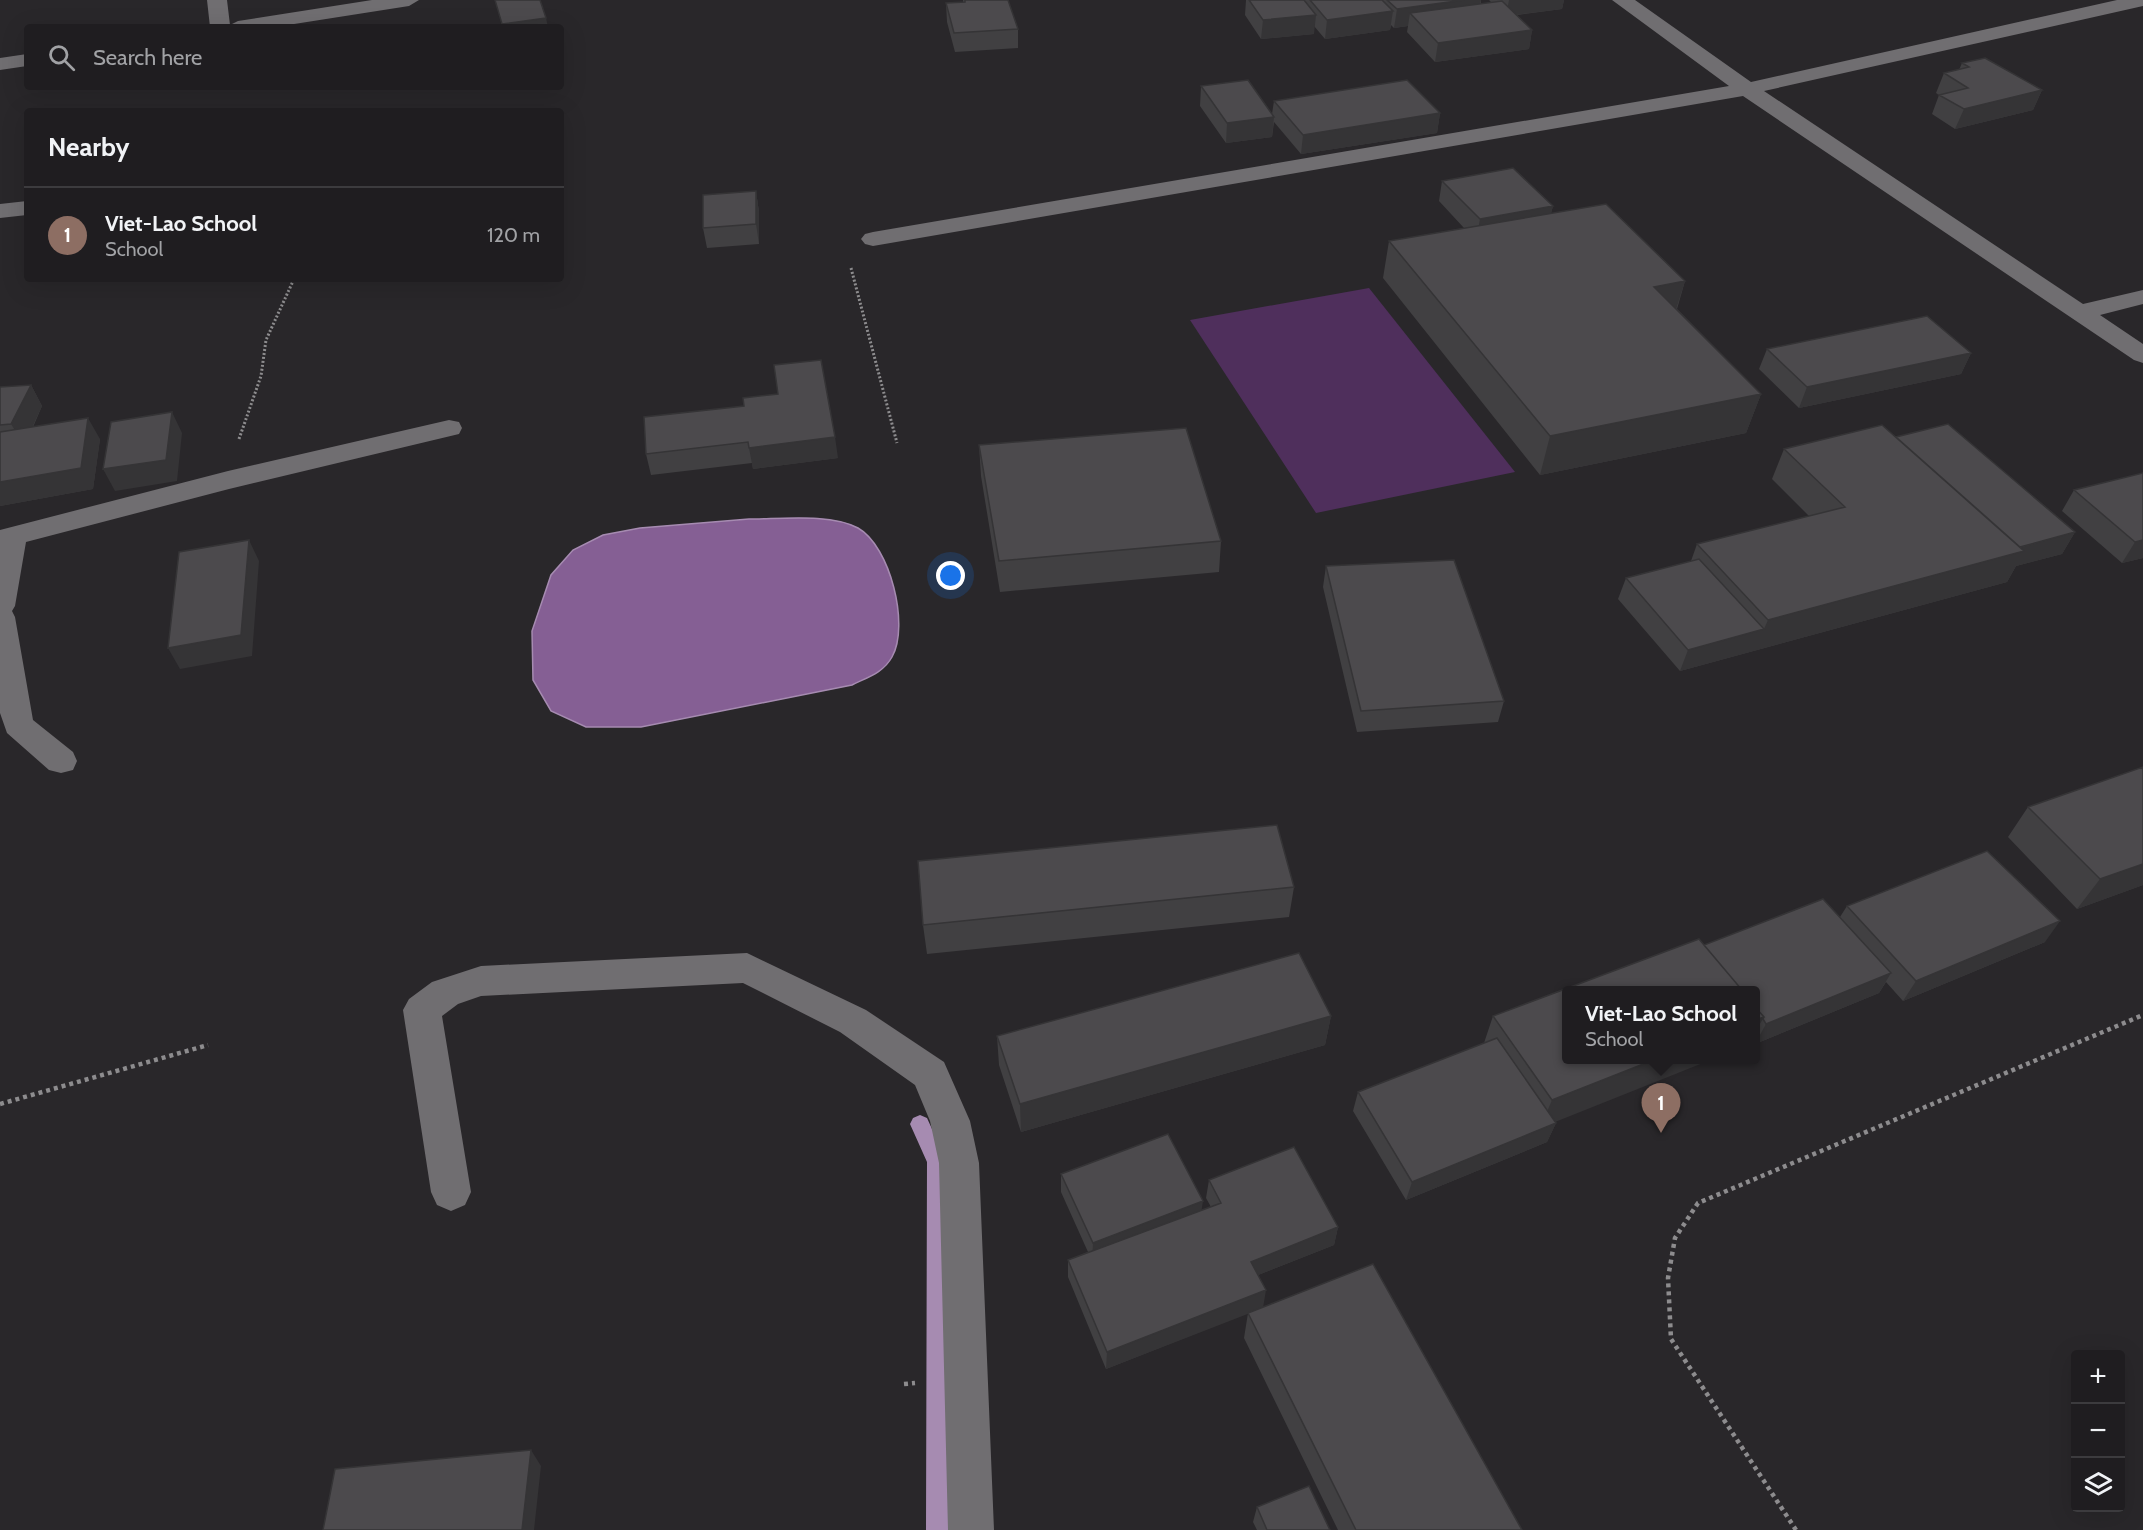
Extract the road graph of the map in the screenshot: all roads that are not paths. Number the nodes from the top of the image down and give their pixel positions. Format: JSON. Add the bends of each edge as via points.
{"nodes":[{"id":1,"x":217,"y":0,"type":"edge"},
{"id":2,"x":409,"y":0,"type":"edge"},
{"id":3,"x":1622,"y":0,"type":"edge"},
{"id":4,"x":2143,"y":0,"type":"edge"},
{"id":5,"x":220,"y":24,"type":"edge"},
{"id":6,"x":257,"y":24,"type":"edge"},
{"id":7,"x":24,"y":60,"type":"edge"},
{"id":8,"x":0,"y":64,"type":"edge"},
{"id":9,"x":1747,"y":89,"type":"junction"},
{"id":10,"x":24,"y":208,"type":"edge"},
{"id":11,"x":0,"y":211,"type":"edge"},
{"id":12,"x":873,"y":239,"type":"road end"},
{"id":13,"x":2143,"y":297,"type":"edge"},
{"id":14,"x":2079,"y":312,"type":"junction"},
{"id":15,"x":2143,"y":355,"type":"edge"},
{"id":16,"x":449,"y":428,"type":"dead end"},
{"id":17,"x":6,"y":538,"type":"edge"},
{"id":18,"x":0,"y":606,"type":"edge"},
{"id":19,"x":0,"y":617,"type":"edge"},
{"id":20,"x":61,"y":761,"type":"dead end"},
{"id":21,"x":451,"y":1192,"type":"dead end"},
{"id":22,"x":971,"y":1530,"type":"edge"}],
"edges":[{"from":1,"to":5,"type":"street"},
{"from":2,"to":6,"type":"street"},
{"from":3,"to":9,"type":"street"},
{"from":4,"to":9,"type":"street"},
{"from":7,"to":8,"type":"street"},
{"from":9,"to":12,"type":"street"},
{"from":9,"to":14,"type":"street"},
{"from":10,"to":11,"type":"street"},
{"from":13,"to":14,"type":"street"},
{"from":14,"to":15,"type":"street"},
{"from":16,"to":17,"type":"street"},
{"from":17,"to":18,"type":"street"},
{"from":19,"to":20,"type":"street","via":[[18,725]]},
{"from":21,"to":22,"type":"street","via":[[422,1010],[445,993],[481,981],[747,968],[853,1021],[930,1074],[950,1121],[959,1163]]}]}
